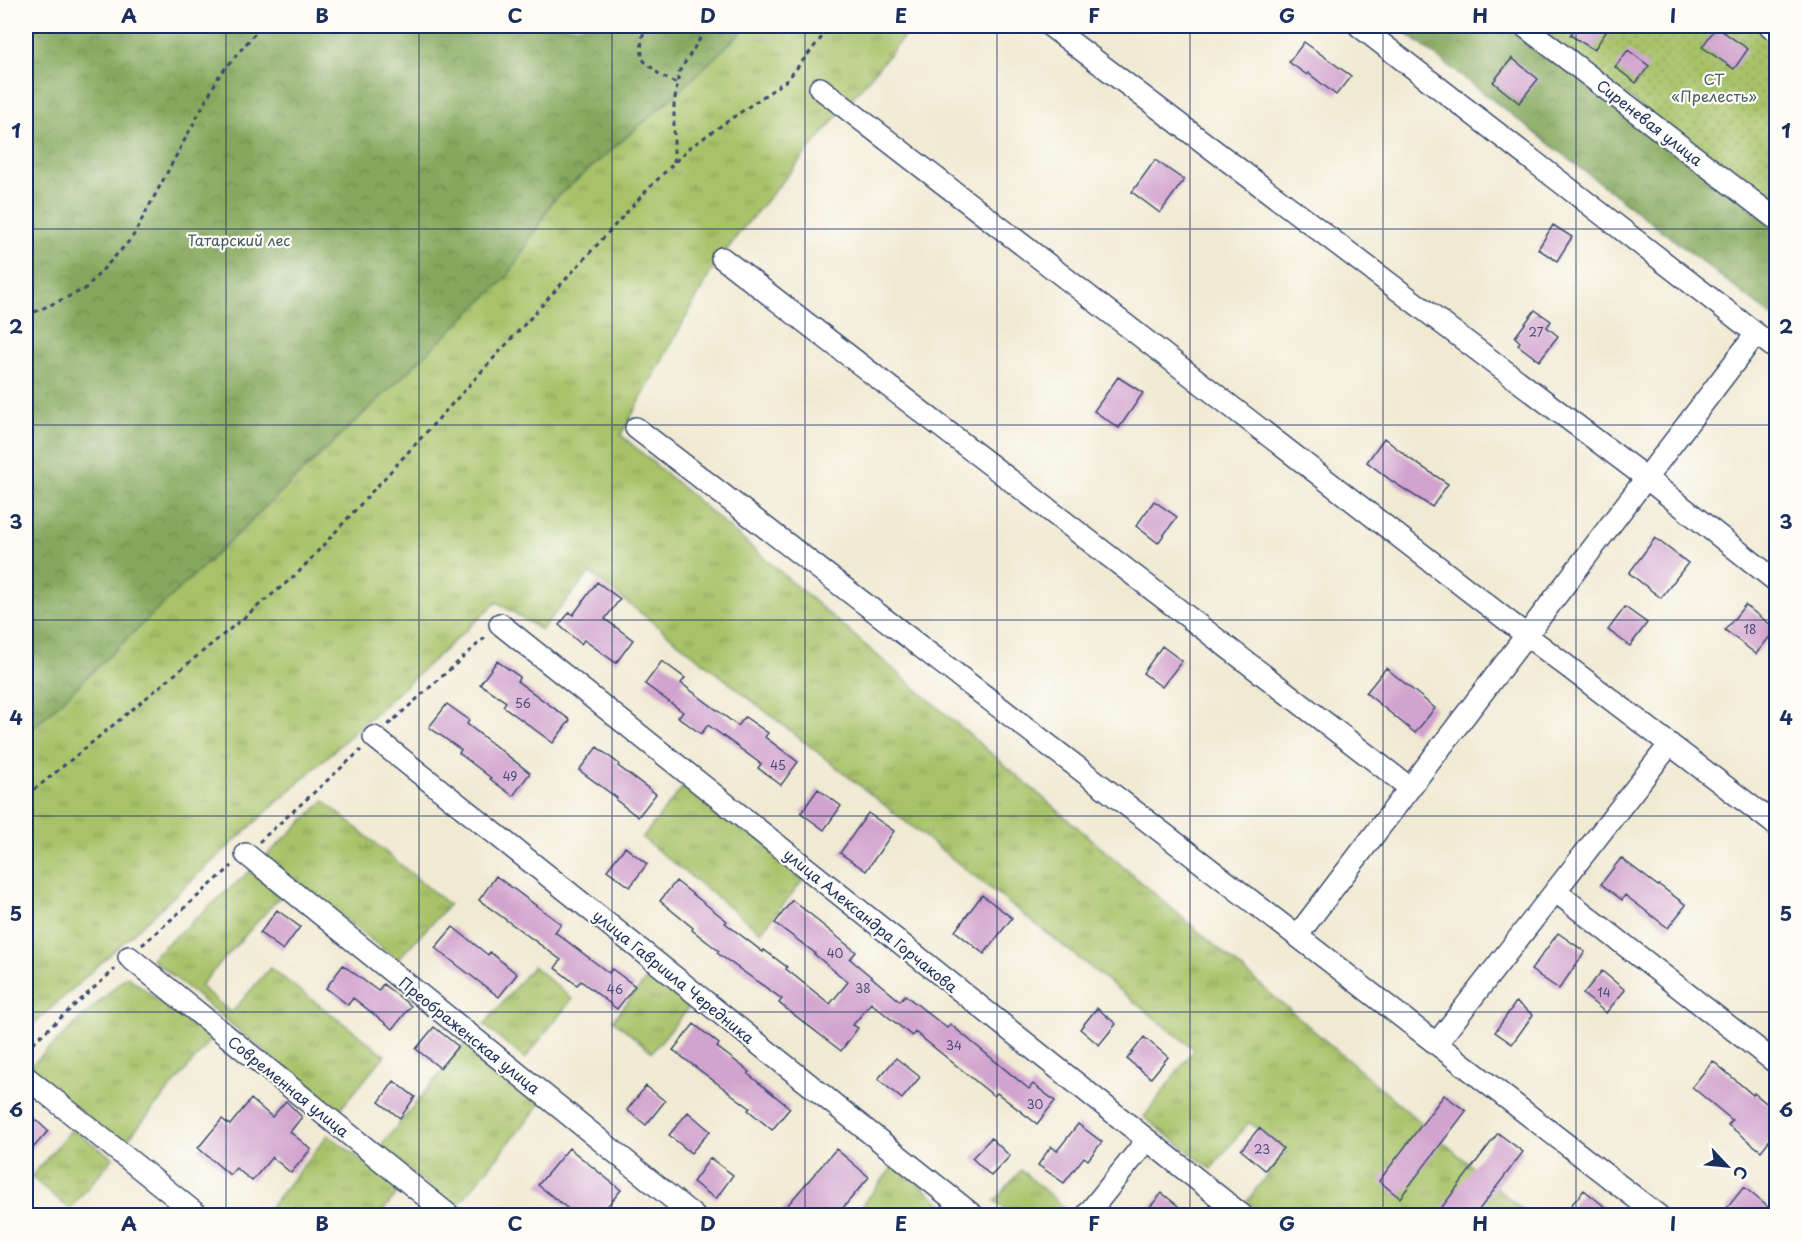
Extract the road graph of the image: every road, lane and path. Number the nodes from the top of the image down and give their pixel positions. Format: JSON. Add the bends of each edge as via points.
{"nodes":[{"id":1,"x":261,"y":26,"type":"edge"},
{"id":2,"x":649,"y":26,"type":"edge"},
{"id":3,"x":708,"y":26,"type":"edge"},
{"id":4,"x":831,"y":26,"type":"edge"},
{"id":5,"x":1050,"y":26,"type":"edge"},
{"id":6,"x":1359,"y":26,"type":"edge"},
{"id":7,"x":1524,"y":26,"type":"edge"},
{"id":8,"x":1770,"y":26,"type":"edge"},
{"id":9,"x":1776,"y":31,"type":"edge"},
{"id":10,"x":677,"y":84,"type":"junction"},
{"id":11,"x":820,"y":88,"type":"dead end"},
{"id":12,"x":674,"y":163,"type":"junction"},
{"id":13,"x":1776,"y":219,"type":"edge"},
{"id":14,"x":722,"y":258,"type":"dead end"},
{"id":15,"x":26,"y":316,"type":"edge"},
{"id":16,"x":1756,"y":334,"type":"junction"},
{"id":17,"x":1776,"y":349,"type":"edge"},
{"id":18,"x":636,"y":428,"type":"dead end"},
{"id":19,"x":1646,"y":478,"type":"junction"},
{"id":20,"x":1776,"y":581,"type":"edge"},
{"id":21,"x":500,"y":624,"type":"joint"},
{"id":22,"x":1526,"y":635,"type":"junction"},
{"id":23,"x":374,"y":737,"type":"junction"},
{"id":24,"x":1670,"y":744,"type":"junction"},
{"id":25,"x":1410,"y":788,"type":"junction"},
{"id":26,"x":26,"y":794,"type":"edge"},
{"id":27,"x":1776,"y":825,"type":"edge"},
{"id":28,"x":246,"y":854,"type":"junction"},
{"id":29,"x":1555,"y":891,"type":"junction"},
{"id":30,"x":1297,"y":936,"type":"junction"},
{"id":31,"x":129,"y":957,"type":"junction"},
{"id":32,"x":1436,"y":1044,"type":"junction"},
{"id":33,"x":26,"y":1049,"type":"edge"},
{"id":34,"x":1776,"y":1063,"type":"edge"},
{"id":35,"x":26,"y":1077,"type":"edge"},
{"id":36,"x":1147,"y":1140,"type":"junction"},
{"id":37,"x":199,"y":1215,"type":"edge"},
{"id":38,"x":450,"y":1215,"type":"edge"},
{"id":39,"x":694,"y":1215,"type":"edge"},
{"id":40,"x":974,"y":1215,"type":"edge"},
{"id":41,"x":1086,"y":1215,"type":"edge"},
{"id":42,"x":1243,"y":1215,"type":"edge"},
{"id":43,"x":1659,"y":1215,"type":"edge"}],
"edges":[{"from":1,"to":15,"type":"path","via":[[219,76],[132,238],[85,289]]},
{"from":2,"to":10,"type":"path","via":[[643,32],[642,59]]},
{"from":3,"to":10,"type":"path","via":[[679,72]]},
{"from":4,"to":12,"type":"path","via":[[787,80],[689,148]]},
{"from":5,"to":19,"type":"street"},
{"from":6,"to":16,"type":"street"},
{"from":7,"to":13,"type":"street","name":"Сиреневая улица"},
{"from":8,"to":9,"type":"street"},
{"from":10,"to":12,"type":"path"},
{"from":11,"to":22,"type":"street"},
{"from":12,"to":26,"type":"path","via":[[297,574]]},
{"from":14,"to":25,"type":"street"},
{"from":16,"to":17,"type":"street"},
{"from":16,"to":19,"type":"street"},
{"from":18,"to":30,"type":"street"},
{"from":19,"to":20,"type":"street"},
{"from":19,"to":22,"type":"street"},
{"from":21,"to":23,"type":"path"},
{"from":21,"to":36,"type":"street","name":"улица Александра Горчакова"},
{"from":22,"to":24,"type":"street"},
{"from":22,"to":25,"type":"street"},
{"from":23,"to":28,"type":"path"},
{"from":23,"to":40,"type":"street","name":"улица Гавриила Чередника"},
{"from":24,"to":27,"type":"street"},
{"from":24,"to":29,"type":"street"},
{"from":25,"to":30,"type":"street"},
{"from":28,"to":31,"type":"path"},
{"from":28,"to":39,"type":"street","name":"Преображенская улица"},
{"from":29,"to":32,"type":"street"},
{"from":29,"to":34,"type":"street"},
{"from":30,"to":32,"type":"street"},
{"from":31,"to":33,"type":"path"},
{"from":31,"to":38,"type":"street","name":"Современная улица"},
{"from":32,"to":43,"type":"street"},
{"from":35,"to":37,"type":"street"},
{"from":36,"to":41,"type":"street"},
{"from":36,"to":42,"type":"street","name":"улица Александра Горчакова"}]}
